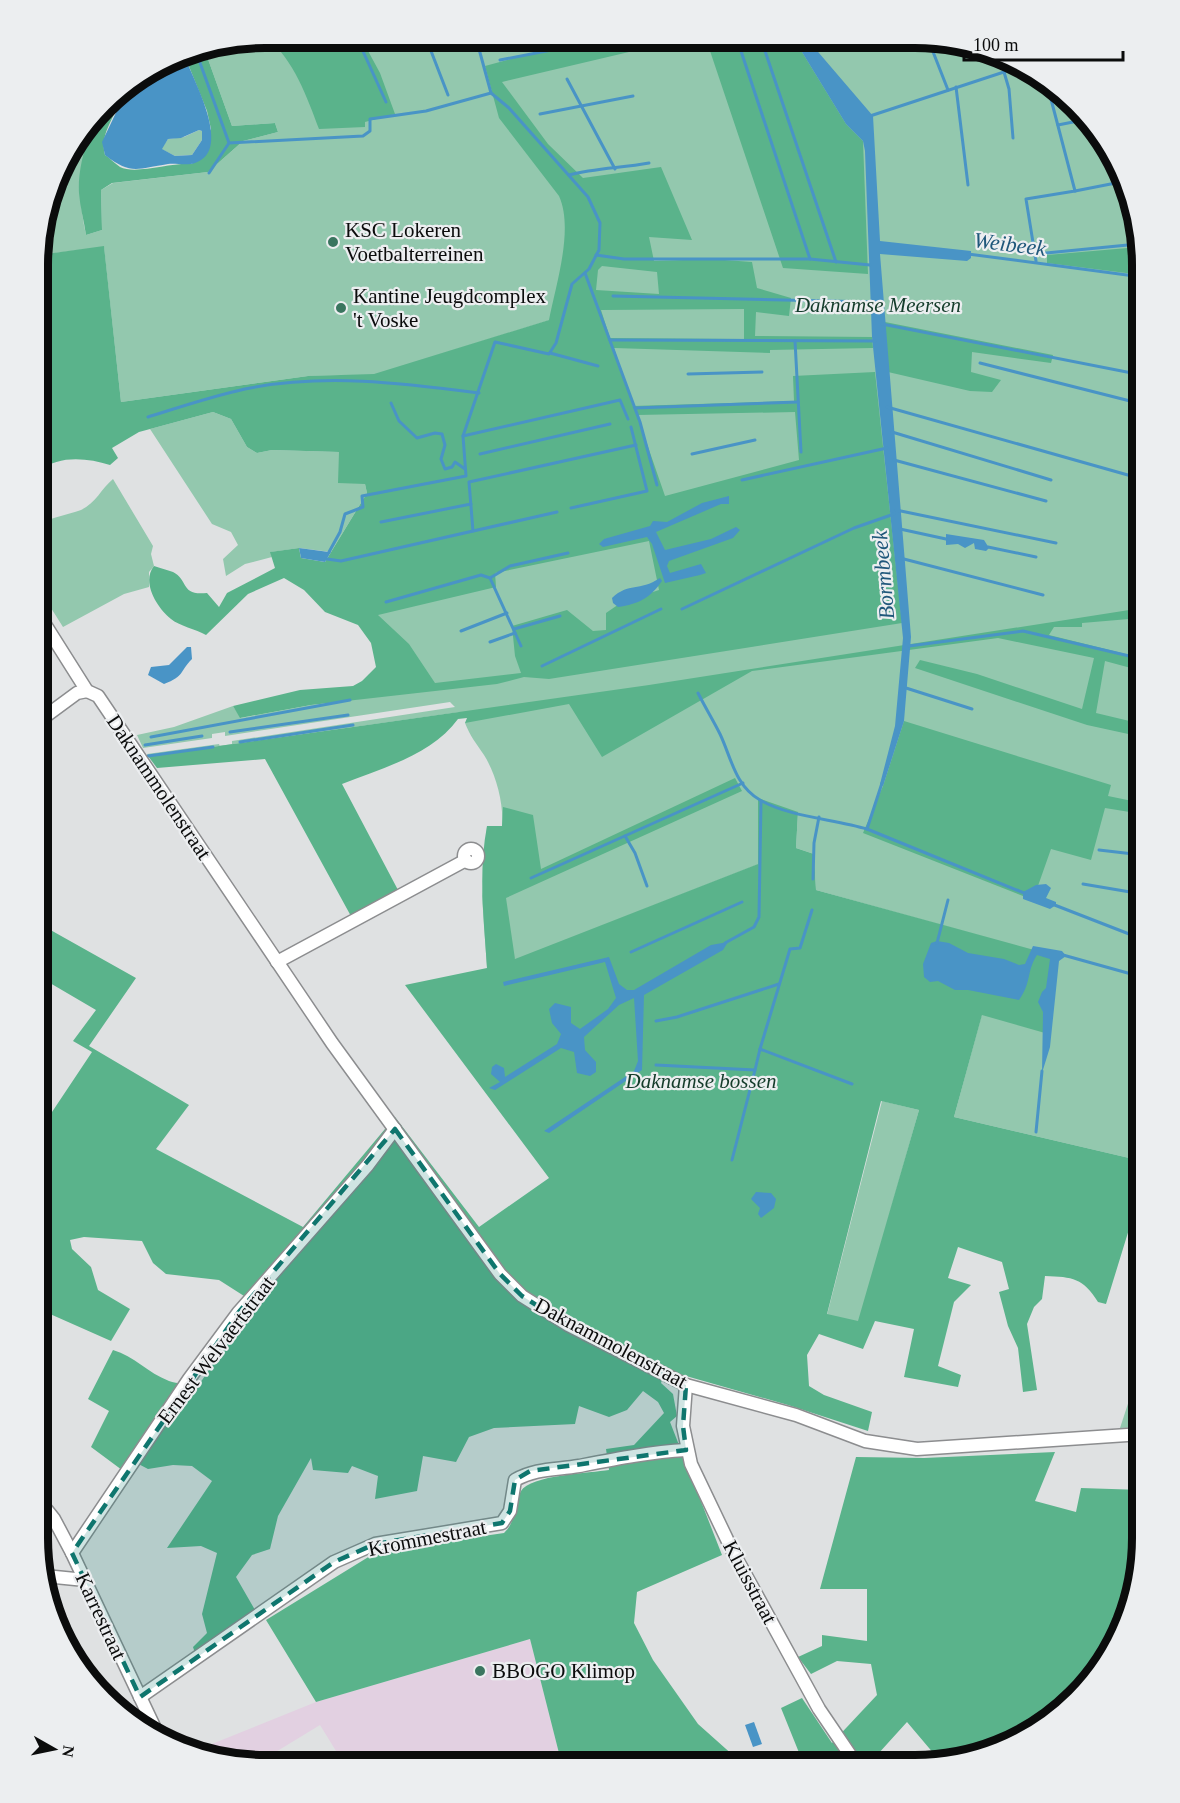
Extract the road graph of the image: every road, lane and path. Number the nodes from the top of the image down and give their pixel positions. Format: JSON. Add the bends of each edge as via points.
{"nodes":[{"id":1,"x":48,"y":629,"type":"edge"},
{"id":2,"x":87,"y":691,"type":"junction"},
{"id":3,"x":48,"y":714,"type":"edge"},
{"id":4,"x":466,"y":860,"type":"dead end"},
{"id":5,"x":277,"y":962,"type":"junction"},
{"id":6,"x":395,"y":1129,"type":"junction"},
{"id":7,"x":686,"y":1385,"type":"junction"},
{"id":8,"x":1132,"y":1435,"type":"edge"},
{"id":9,"x":686,"y":1449,"type":"junction"},
{"id":10,"x":48,"y":1512,"type":"edge"},
{"id":11,"x":72,"y":1553,"type":"junction"},
{"id":12,"x":52,"y":1577,"type":"edge"},
{"id":13,"x":85,"y":1580,"type":"junction"},
{"id":14,"x":140,"y":1697,"type":"junction"},
{"id":15,"x":153,"y":1724,"type":"edge"},
{"id":16,"x":850,"y":1755,"type":"edge"}],
"edges":[{"from":1,"to":2,"type":"street","name":"Daknammolenstraat"},
{"from":2,"to":3,"type":"street","via":[[77,693]]},
{"from":2,"to":5,"type":"street","name":"Daknammolenstraat","via":[[98,696]]},
{"from":4,"to":5,"type":"street"},
{"from":5,"to":6,"type":"street","name":"Daknammolenstraat"},
{"from":6,"to":7,"type":"street","name":"Daknammolenstraat","via":[[500,1274],[522,1296],[568,1325]]},
{"from":6,"to":11,"type":"street","name":"Ernest Welvaertstraat","via":[[233,1321],[189,1379]]},
{"from":7,"to":8,"type":"street","name":"Daknammolenstraat","via":[[889,1446],[917,1449]]},
{"from":7,"to":9,"type":"street","name":"Kluisstraat"},
{"from":9,"to":14,"type":"street","name":"Krommestraat","via":[[530,1471],[515,1480],[510,1511],[502,1523],[375,1544],[334,1562]]},
{"from":9,"to":16,"type":"street","name":"Kluisstraat","via":[[749,1581],[819,1709]]},
{"from":10,"to":11,"type":"street","name":"Karrestraat"},
{"from":11,"to":13,"type":"street","name":"Karrestraat"},
{"from":12,"to":13,"type":"street"},
{"from":13,"to":14,"type":"street","name":"Karrestraat"},
{"from":14,"to":15,"type":"street","name":"Karrestraat"}]}
